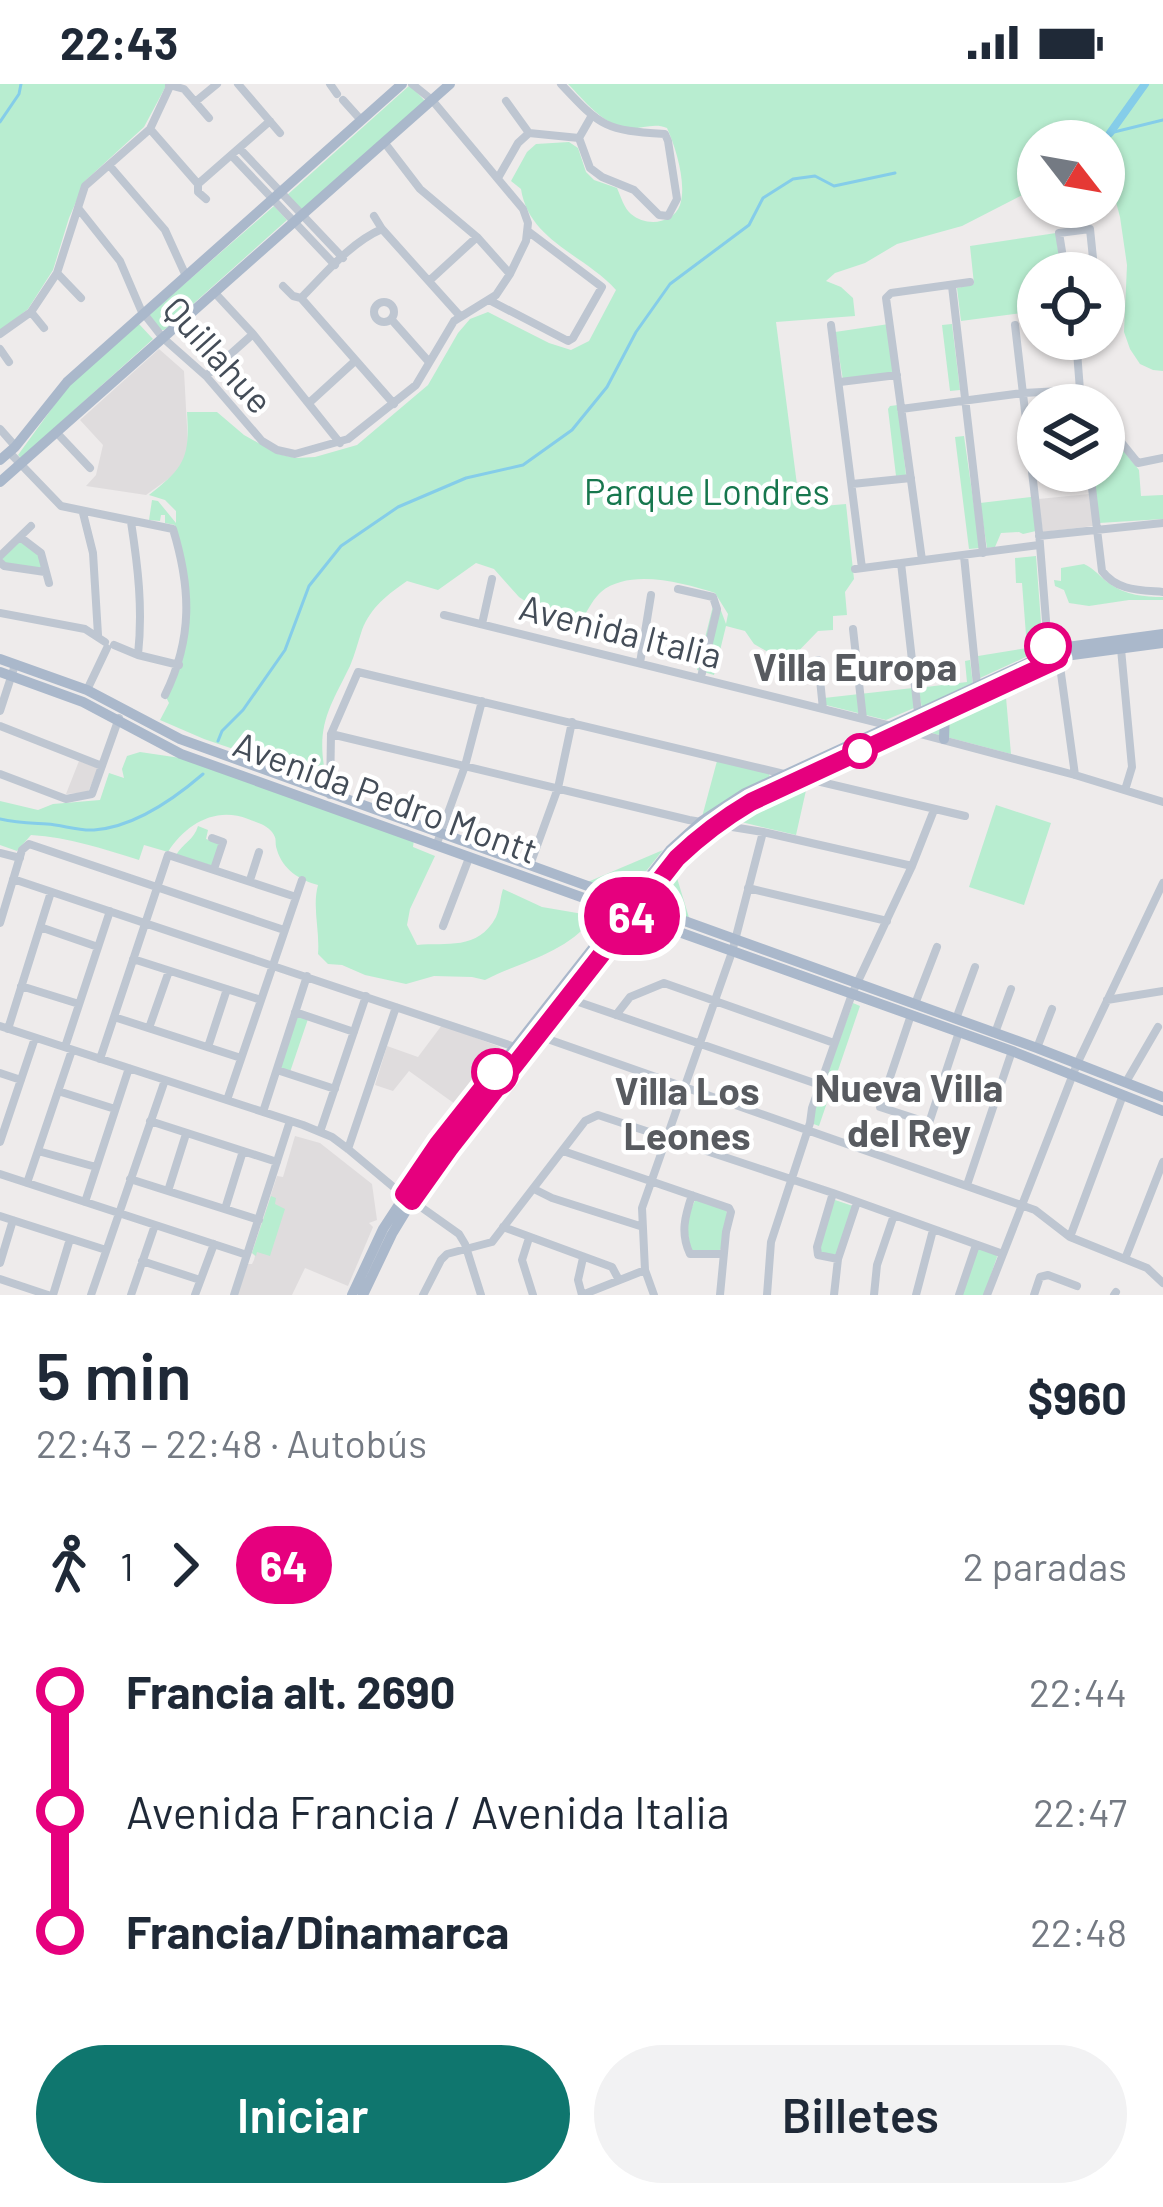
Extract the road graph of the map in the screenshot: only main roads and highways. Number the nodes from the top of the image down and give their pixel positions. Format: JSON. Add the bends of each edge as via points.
{"nodes":[{"id":1,"x":402,"y":84,"type":"edge"},
{"id":2,"x":449,"y":84,"type":"edge"},
{"id":3,"x":8,"y":453,"type":"edge"},
{"id":4,"x":0,"y":482,"type":"edge"},
{"id":5,"x":1163,"y":634,"type":"edge"},
{"id":6,"x":1163,"y":644,"type":"edge"},
{"id":7,"x":1055,"y":656,"type":"junction"},
{"id":8,"x":0,"y":659,"type":"edge"},
{"id":9,"x":9,"y":671,"type":"edge"},
{"id":10,"x":945,"y":711,"type":"junction"},
{"id":11,"x":120,"y":715,"type":"junction"},
{"id":12,"x":944,"y":739,"type":"road end"},
{"id":13,"x":438,"y":840,"type":"junction"},
{"id":14,"x":527,"y":872,"type":"junction"},
{"id":15,"x":631,"y":909,"type":"junction"},
{"id":16,"x":567,"y":992,"type":"junction"},
{"id":17,"x":958,"y":1026,"type":"junction"},
{"id":18,"x":511,"y":1061,"type":"junction"},
{"id":19,"x":1075,"y":1069,"type":"junction"},
{"id":20,"x":1125,"y":1088,"type":"junction"},
{"id":21,"x":1163,"y":1096,"type":"edge"},
{"id":22,"x":1163,"y":1111,"type":"edge"},
{"id":23,"x":408,"y":1197,"type":"junction"},
{"id":24,"x":352,"y":1295,"type":"edge"},
{"id":25,"x":363,"y":1295,"type":"edge"}],
"edges":[{"from":1,"to":3,"type":"main road","via":[[67,382]]},
{"from":2,"to":4,"type":"main road"},
{"from":5,"to":7,"type":"main road","via":[[1060,648]]},
{"from":6,"to":7,"type":"main road"},
{"from":7,"to":10,"type":"main road"},
{"from":7,"to":15,"type":"main road","via":[[730,801],[670,850]]},
{"from":8,"to":9,"type":"main road","name":"Avenida Pedro Montt"},
{"from":9,"to":11,"type":"main road","name":"Avenida Pedro Montt"},
{"from":9,"to":11,"type":"main road","name":"Avenida Pedro Montt","via":[[87,690]]},
{"from":10,"to":12,"type":"main road"},
{"from":10,"to":15,"type":"main road","via":[[751,802],[677,858]]},
{"from":11,"to":13,"type":"main road","name":"Avenida Pedro Montt","via":[[182,754]]},
{"from":13,"to":14,"type":"main road","name":"Avenida Pedro Montt"},
{"from":13,"to":14,"type":"main road","name":"Avenida Pedro Montt","via":[[469,858]]},
{"from":14,"to":15,"type":"main road","name":"Avenida Pedro Montt"},
{"from":15,"to":16,"type":"main road"},
{"from":15,"to":17,"type":"main road","name":"Avenida Pedro Montt"},
{"from":16,"to":18,"type":"main road"},
{"from":16,"to":18,"type":"main road"},
{"from":17,"to":19,"type":"main road","name":"Avenida Pedro Montt"},
{"from":17,"to":19,"type":"main road","name":"Avenida Pedro Montt","via":[[1037,1048]]},
{"from":18,"to":23,"type":"main road"},
{"from":19,"to":20,"type":"main road","name":"Avenida Pedro Montt"},
{"from":20,"to":21,"type":"main road","name":"Avenida Pedro Montt"},
{"from":20,"to":22,"type":"main road","name":"Avenida Pedro Montt"},
{"from":23,"to":24,"type":"main road","via":[[382,1229]]},
{"from":23,"to":25,"type":"main road"}]}
